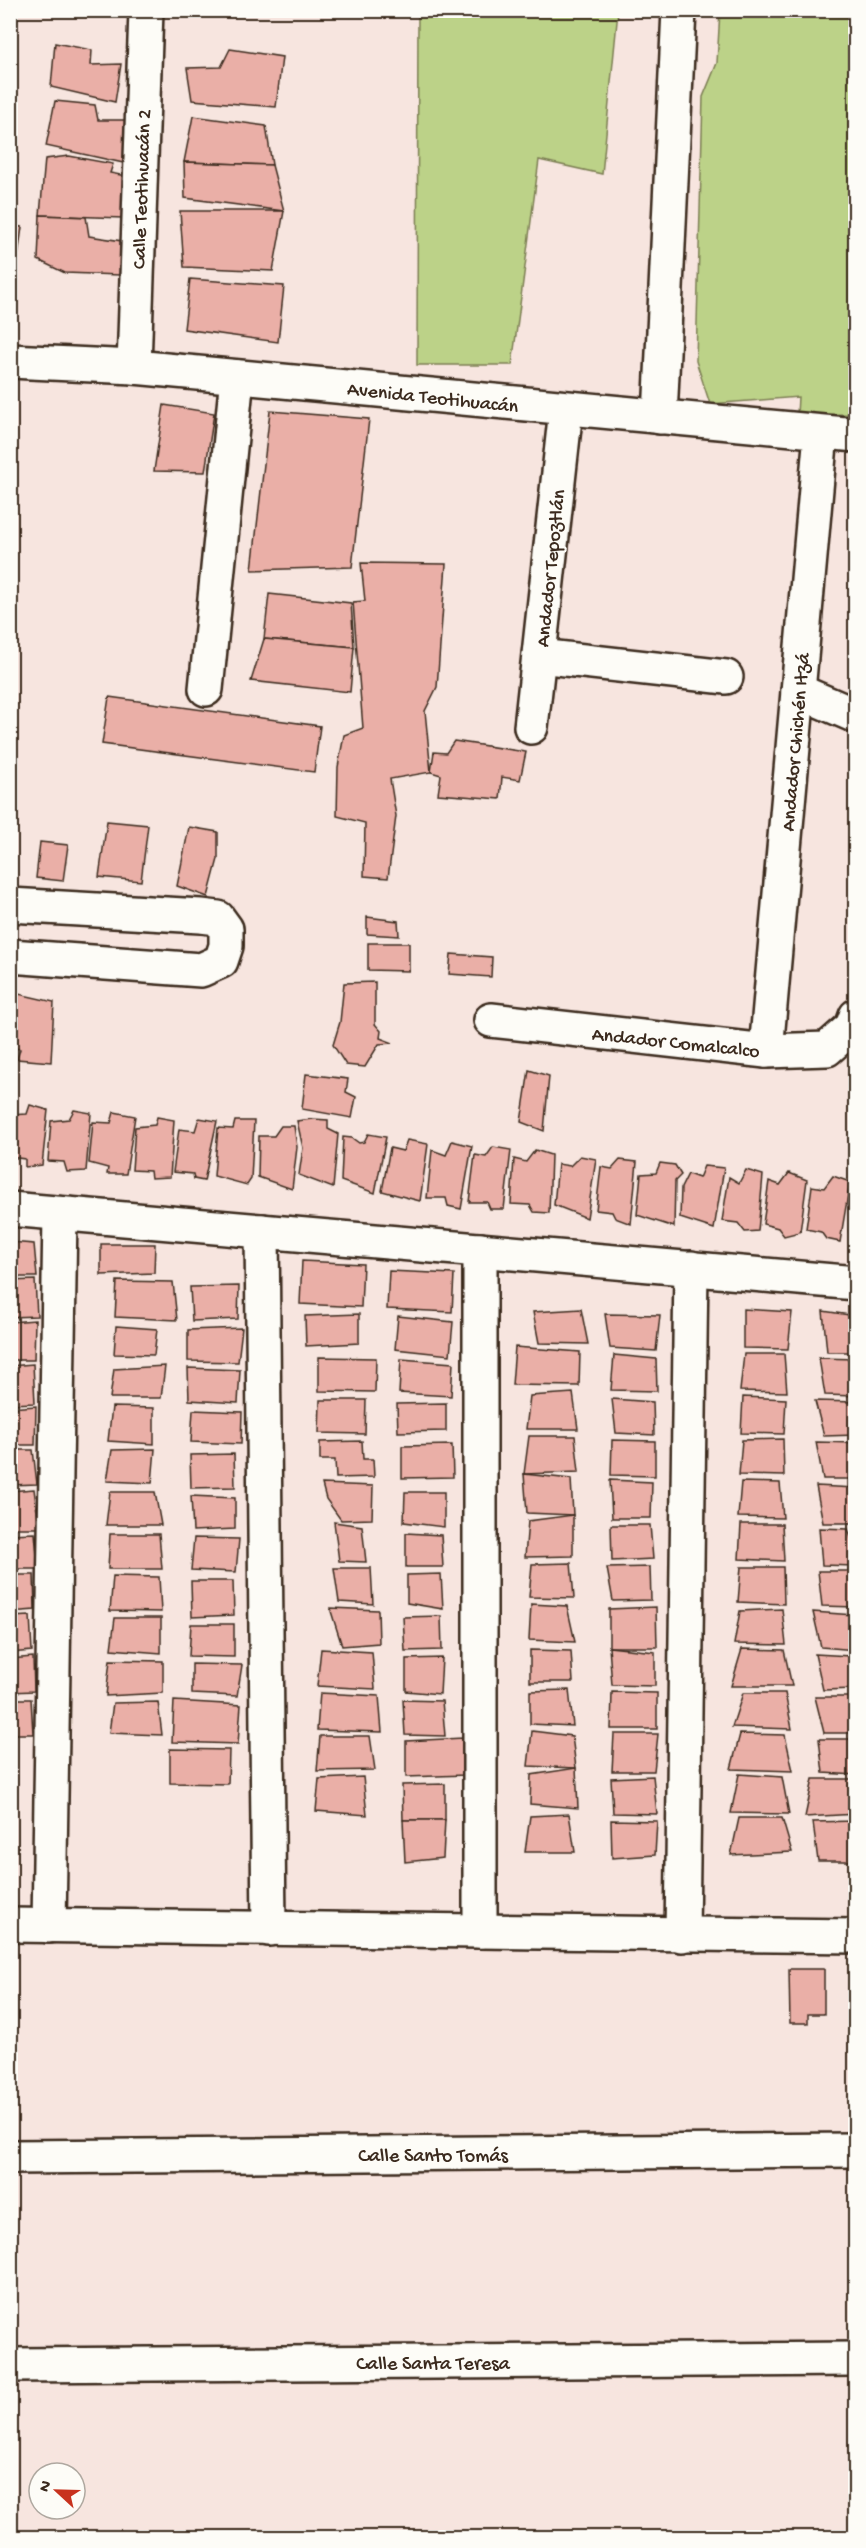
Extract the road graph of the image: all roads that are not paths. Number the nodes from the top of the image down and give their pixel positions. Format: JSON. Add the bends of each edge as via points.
{"nodes":[{"id":1,"x":146,"y":10,"type":"edge"},
{"id":2,"x":679,"y":10,"type":"edge"},
{"id":3,"x":10,"y":361,"type":"edge"},
{"id":4,"x":134,"y":367,"type":"junction"},
{"id":5,"x":237,"y":377,"type":"junction"},
{"id":6,"x":566,"y":409,"type":"junction"},
{"id":7,"x":660,"y":417,"type":"junction"},
{"id":8,"x":821,"y":433,"type":"junction"},
{"id":9,"x":855,"y":435,"type":"edge"},
{"id":10,"x":539,"y":656,"type":"junction"},
{"id":11,"x":726,"y":677,"type":"dead end"},
{"id":12,"x":206,"y":689,"type":"dead end"},
{"id":13,"x":798,"y":691,"type":"junction"},
{"id":14,"x":855,"y":716,"type":"edge"},
{"id":15,"x":531,"y":727,"type":"dead end"},
{"id":16,"x":10,"y":904,"type":"edge"},
{"id":17,"x":10,"y":956,"type":"edge"},
{"id":18,"x":491,"y":1020,"type":"dead end"},
{"id":19,"x":854,"y":1022,"type":"edge"},
{"id":20,"x":766,"y":1051,"type":"junction"},
{"id":21,"x":10,"y":1209,"type":"edge"},
{"id":22,"x":60,"y":1214,"type":"junction"},
{"id":23,"x":262,"y":1231,"type":"junction"},
{"id":24,"x":480,"y":1250,"type":"junction"},
{"id":25,"x":691,"y":1268,"type":"junction"},
{"id":26,"x":855,"y":1283,"type":"edge"},
{"id":27,"x":10,"y":1925,"type":"edge"},
{"id":28,"x":49,"y":1926,"type":"junction"},
{"id":29,"x":269,"y":1929,"type":"junction"},
{"id":30,"x":480,"y":1931,"type":"junction"},
{"id":31,"x":682,"y":1935,"type":"junction"},
{"id":32,"x":855,"y":1936,"type":"edge"},
{"id":33,"x":855,"y":2150,"type":"edge"},
{"id":34,"x":10,"y":2157,"type":"edge"},
{"id":35,"x":855,"y":2359,"type":"edge"},
{"id":36,"x":10,"y":2365,"type":"edge"}],
"edges":[{"from":1,"to":4,"type":"street","name":"Calle Teotihuacán 2"},
{"from":2,"to":7,"type":"street"},
{"from":3,"to":4,"type":"street","name":"Avenida Teotihuacán"},
{"from":4,"to":5,"type":"street","name":"Avenida Teotihuacán"},
{"from":5,"to":6,"type":"street","name":"Avenida Teotihuacán"},
{"from":5,"to":12,"type":"street"},
{"from":6,"to":7,"type":"street","name":"Avenida Teotihuacán"},
{"from":6,"to":10,"type":"street","name":"Andador Tepoztlán"},
{"from":7,"to":8,"type":"street","name":"Avenida Teotihuacán"},
{"from":8,"to":9,"type":"street","name":"Avenida Teotihuacán"},
{"from":8,"to":13,"type":"street","name":"Andador Chichén Itzá"},
{"from":10,"to":11,"type":"street"},
{"from":10,"to":15,"type":"street","name":"Andador Tepoztlán"},
{"from":13,"to":14,"type":"street"},
{"from":13,"to":20,"type":"street","name":"Andador Chichén Itzá"},
{"from":16,"to":17,"type":"street","via":[[218,918],[226,928],[226,946],[221,961],[201,970]]},
{"from":18,"to":20,"type":"street","name":"Andador Comalcalco"},
{"from":19,"to":20,"type":"street","name":"Andador Comalcalco","via":[[827,1049]]},
{"from":21,"to":22,"type":"street"},
{"from":22,"to":23,"type":"street"},
{"from":22,"to":28,"type":"street"},
{"from":23,"to":24,"type":"street"},
{"from":23,"to":29,"type":"street"},
{"from":24,"to":25,"type":"street"},
{"from":24,"to":30,"type":"street"},
{"from":25,"to":26,"type":"street"},
{"from":25,"to":31,"type":"street"},
{"from":27,"to":28,"type":"street"},
{"from":28,"to":29,"type":"street"},
{"from":29,"to":30,"type":"street"},
{"from":30,"to":31,"type":"street"},
{"from":31,"to":32,"type":"street"},
{"from":33,"to":34,"type":"street","name":"Calle Santo Tomás"},
{"from":35,"to":36,"type":"street","name":"Calle Santa Teresa"}]}
